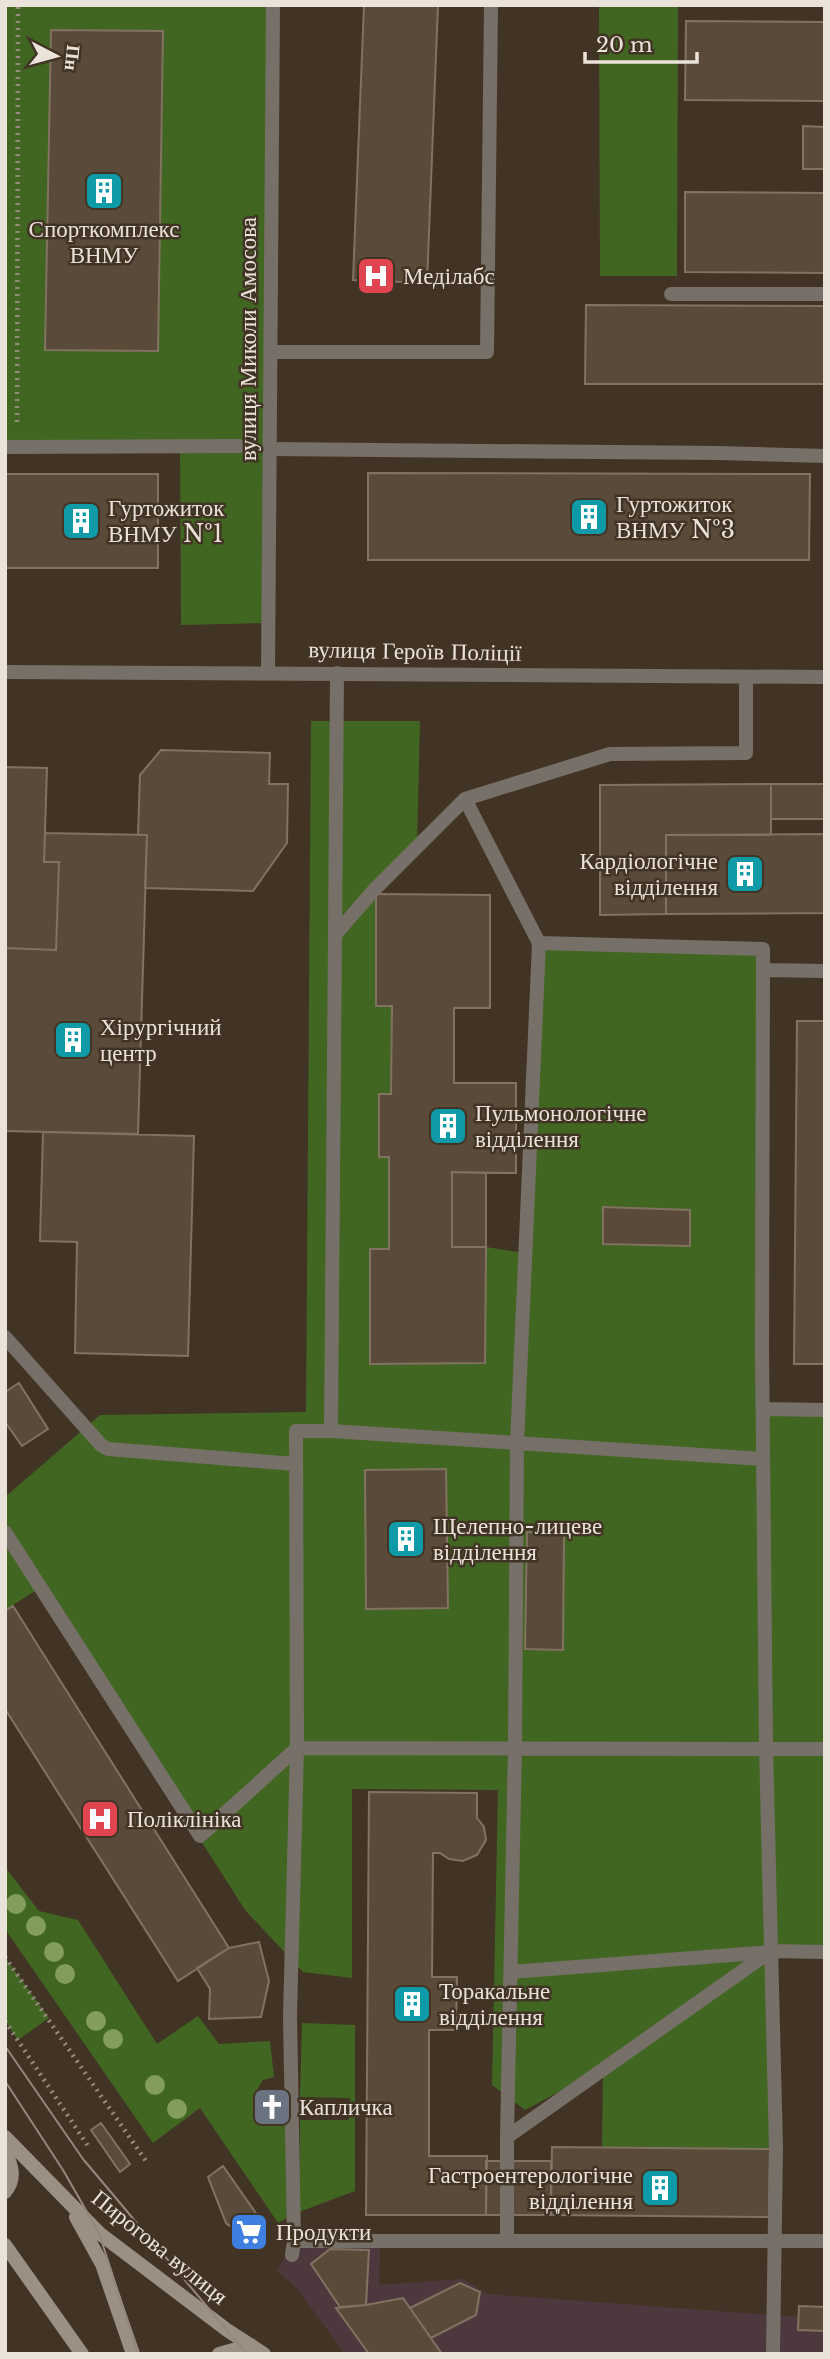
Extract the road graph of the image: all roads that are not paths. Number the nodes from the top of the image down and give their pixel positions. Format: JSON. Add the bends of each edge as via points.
{"nodes":[{"id":1,"x":274,"y":5,"type":"edge"},
{"id":2,"x":491,"y":5,"type":"edge"},
{"id":3,"x":671,"y":294,"type":"dead end"},
{"id":4,"x":825,"y":294,"type":"edge"},
{"id":5,"x":271,"y":352,"type":"junction"},
{"id":6,"x":239,"y":446,"type":"dead end"},
{"id":7,"x":11,"y":447,"type":"edge"},
{"id":8,"x":270,"y":449,"type":"junction"},
{"id":9,"x":825,"y":456,"type":"edge"},
{"id":10,"x":5,"y":672,"type":"edge"},
{"id":11,"x":268,"y":672,"type":"junction"},
{"id":12,"x":337,"y":673,"type":"junction"},
{"id":13,"x":746,"y":677,"type":"junction"},
{"id":14,"x":825,"y":677,"type":"edge"},
{"id":15,"x":465,"y":799,"type":"junction"},
{"id":16,"x":335,"y":935,"type":"junction"},
{"id":17,"x":539,"y":943,"type":"junction"},
{"id":18,"x":764,"y":970,"type":"junction"},
{"id":19,"x":825,"y":971,"type":"edge"},
{"id":20,"x":5,"y":1337,"type":"edge"},
{"id":21,"x":763,"y":1409,"type":"junction"},
{"id":22,"x":825,"y":1410,"type":"edge"},
{"id":23,"x":331,"y":1431,"type":"junction"},
{"id":24,"x":517,"y":1443,"type":"junction"},
{"id":25,"x":763,"y":1459,"type":"junction"},
{"id":26,"x":295,"y":1464,"type":"junction"},
{"id":27,"x":5,"y":1532,"type":"edge"},
{"id":28,"x":515,"y":1747,"type":"junction"},
{"id":29,"x":297,"y":1748,"type":"junction"},
{"id":30,"x":766,"y":1748,"type":"junction"},
{"id":31,"x":825,"y":1749,"type":"edge"},
{"id":32,"x":771,"y":1951,"type":"junction"},
{"id":33,"x":825,"y":1952,"type":"edge"},
{"id":34,"x":510,"y":1972,"type":"junction"},
{"id":35,"x":5,"y":2137,"type":"edge"},
{"id":36,"x":507,"y":2137,"type":"junction"},
{"id":37,"x":5,"y":2151,"type":"edge"},
{"id":38,"x":5,"y":2192,"type":"edge"},
{"id":39,"x":66,"y":2200,"type":"junction"},
{"id":40,"x":507,"y":2241,"type":"junction"},
{"id":41,"x":776,"y":2241,"type":"junction"},
{"id":42,"x":825,"y":2241,"type":"edge"},
{"id":43,"x":5,"y":2245,"type":"edge"},
{"id":44,"x":258,"y":2350,"type":"edge"},
{"id":45,"x":82,"y":2354,"type":"edge"},
{"id":46,"x":132,"y":2354,"type":"edge"},
{"id":47,"x":219,"y":2354,"type":"edge"},
{"id":48,"x":774,"y":2354,"type":"edge"}],
"edges":[{"from":1,"to":5,"type":"street","name":"вулиця Миколи Амосова"},
{"from":2,"to":5,"type":"street","via":[[487,352]]},
{"from":3,"to":4,"type":"street"},
{"from":5,"to":8,"type":"street","name":"вулиця Миколи Амосова"},
{"from":6,"to":7,"type":"street"},
{"from":8,"to":9,"type":"street"},
{"from":8,"to":11,"type":"street","name":"вулиця Миколи Амосова"},
{"from":10,"to":11,"type":"street","name":"вулиця Героїв Поліції"},
{"from":11,"to":12,"type":"street","name":"вулиця Героїв Поліції"},
{"from":12,"to":13,"type":"street","name":"вулиця Героїв Поліції"},
{"from":12,"to":16,"type":"street"},
{"from":13,"to":14,"type":"street","name":"вулиця Героїв Поліції"},
{"from":13,"to":15,"type":"street","via":[[746,753],[610,754]]},
{"from":15,"to":16,"type":"street"},
{"from":15,"to":17,"type":"street"},
{"from":16,"to":23,"type":"street"},
{"from":17,"to":18,"type":"street","via":[[763,949]]},
{"from":17,"to":24,"type":"street"},
{"from":18,"to":19,"type":"street"},
{"from":18,"to":21,"type":"street"},
{"from":20,"to":26,"type":"street","via":[[108,1449]]},
{"from":21,"to":22,"type":"street"},
{"from":21,"to":25,"type":"street"},
{"from":23,"to":24,"type":"street"},
{"from":23,"to":26,"type":"street","via":[[296,1431]]},
{"from":24,"to":25,"type":"street"},
{"from":24,"to":28,"type":"street"},
{"from":25,"to":30,"type":"street"},
{"from":26,"to":29,"type":"street"},
{"from":27,"to":29,"type":"street","via":[[200,1836]]},
{"from":28,"to":29,"type":"street"},
{"from":28,"to":30,"type":"street"},
{"from":28,"to":34,"type":"street"},
{"from":29,"to":40,"type":"street","via":[[290,2016],[293,2248]]},
{"from":30,"to":31,"type":"street"},
{"from":30,"to":32,"type":"street"},
{"from":32,"to":33,"type":"street"},
{"from":32,"to":34,"type":"street"},
{"from":32,"to":36,"type":"street"},
{"from":32,"to":41,"type":"street"},
{"from":34,"to":36,"type":"street"},
{"from":35,"to":39,"type":"main road","name":"Пирогова вулиця"},
{"from":36,"to":40,"type":"street"},
{"from":37,"to":38,"type":"main road","via":[[12,2166],[12,2182]]},
{"from":39,"to":44,"type":"main road","name":"Пирогова вулиця","via":[[99,2233]]},
{"from":39,"to":46,"type":"main road","via":[[102,2264]]},
{"from":40,"to":41,"type":"street"},
{"from":41,"to":42,"type":"street"},
{"from":41,"to":48,"type":"street"},
{"from":43,"to":45,"type":"main road"},
{"from":44,"to":47,"type":"main road"}]}
